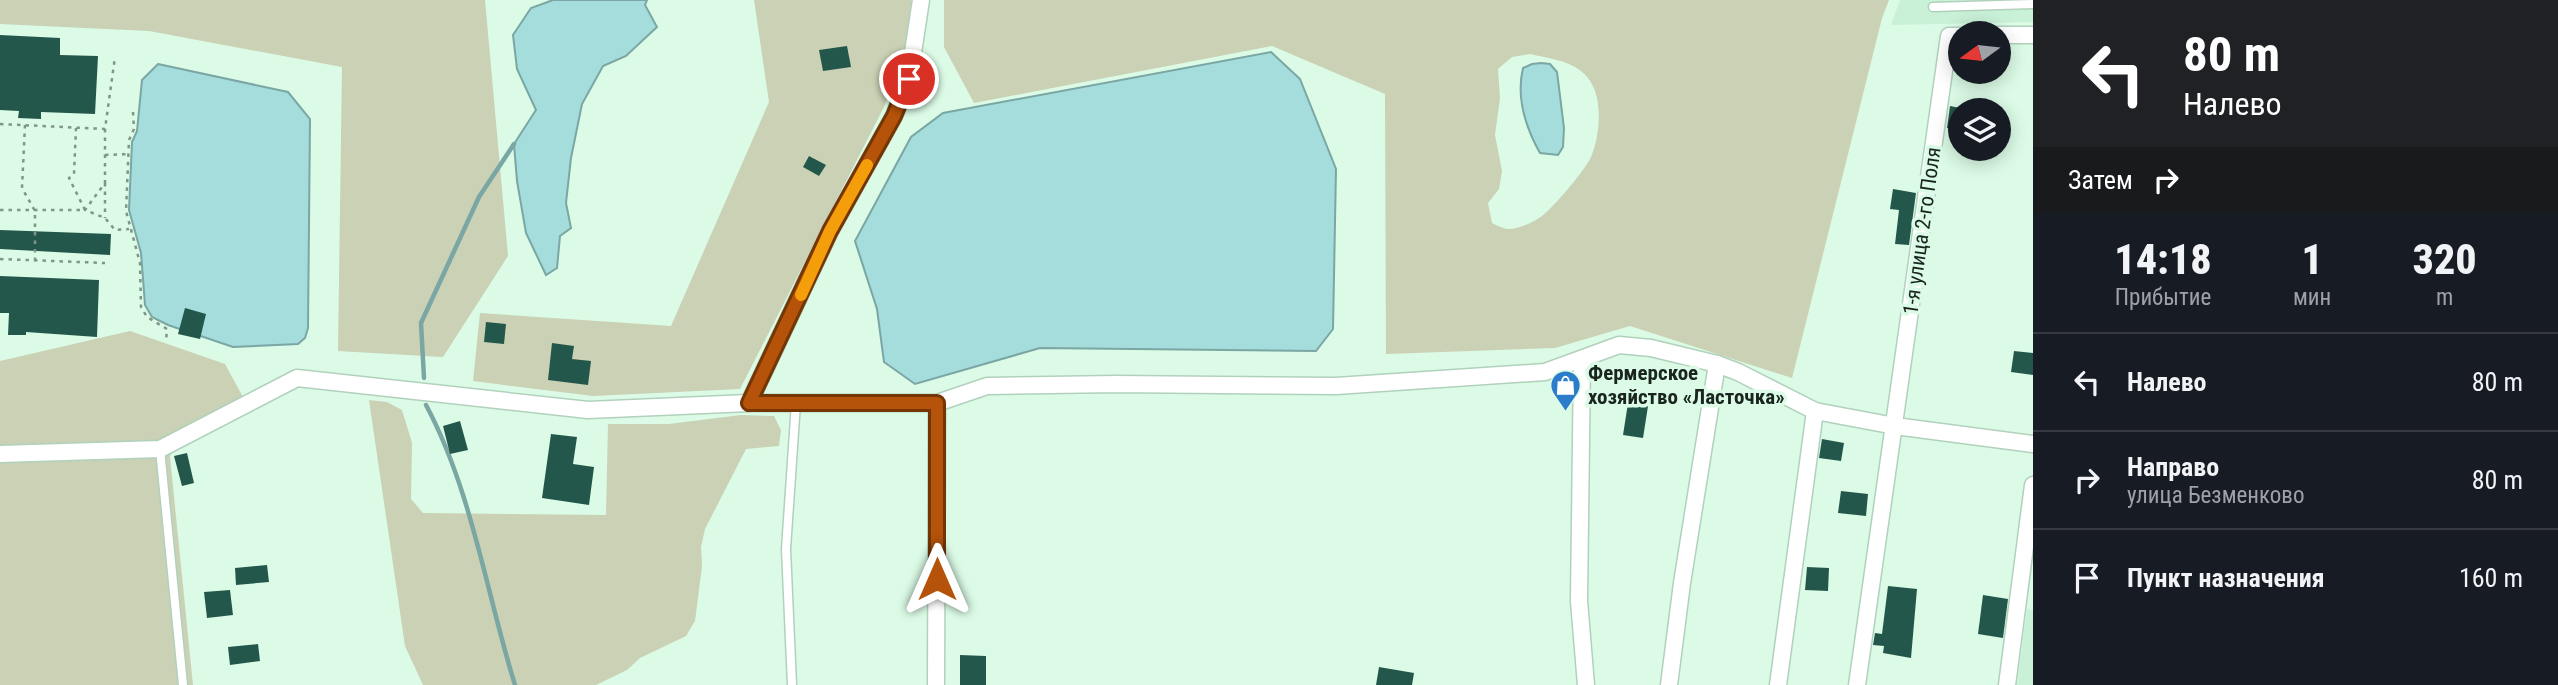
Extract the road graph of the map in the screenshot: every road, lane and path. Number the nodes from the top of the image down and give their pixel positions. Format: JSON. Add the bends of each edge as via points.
{"nodes":[{"id":1,"x":921,"y":0,"type":"edge"},
{"id":2,"x":2033,"y":4,"type":"edge"},
{"id":3,"x":1933,"y":7,"type":"dead end"},
{"id":4,"x":2011,"y":35,"type":"edge"},
{"id":5,"x":2033,"y":35,"type":"edge"},
{"id":6,"x":115,"y":57,"type":"dead end"},
{"id":7,"x":1948,"y":76,"type":"edge"},
{"id":8,"x":133,"y":112,"type":"dead end"},
{"id":9,"x":25,"y":125,"type":"junction"},
{"id":10,"x":0,"y":126,"type":"edge"},
{"id":11,"x":76,"y":128,"type":"junction"},
{"id":12,"x":105,"y":129,"type":"junction"},
{"id":13,"x":105,"y":155,"type":"junction"},
{"id":14,"x":129,"y":155,"type":"junction"},
{"id":15,"x":105,"y":183,"type":"junction"},
{"id":16,"x":0,"y":210,"type":"edge"},
{"id":17,"x":85,"y":210,"type":"junction"},
{"id":18,"x":35,"y":211,"type":"junction"},
{"id":19,"x":105,"y":218,"type":"junction"},
{"id":20,"x":130,"y":229,"type":"junction"},
{"id":21,"x":0,"y":260,"type":"edge"},
{"id":22,"x":34,"y":261,"type":"junction"},
{"id":23,"x":105,"y":263,"type":"dead end"},
{"id":24,"x":166,"y":342,"type":"dead end"},
{"id":25,"x":1583,"y":359,"type":"junction"},
{"id":26,"x":1717,"y":364,"type":"junction"},
{"id":27,"x":749,"y":403,"type":"junction"},
{"id":28,"x":796,"y":403,"type":"junction"},
{"id":29,"x":937,"y":403,"type":"junction"},
{"id":30,"x":1815,"y":411,"type":"junction"},
{"id":31,"x":1895,"y":426,"type":"junction"},
{"id":32,"x":2033,"y":444,"type":"edge"},
{"id":33,"x":160,"y":449,"type":"junction"},
{"id":34,"x":0,"y":454,"type":"edge"},
{"id":35,"x":2033,"y":485,"type":"edge"},
{"id":36,"x":183,"y":685,"type":"edge"},
{"id":37,"x":792,"y":685,"type":"edge"},
{"id":38,"x":936,"y":685,"type":"edge"},
{"id":39,"x":1586,"y":685,"type":"edge"},
{"id":40,"x":1670,"y":685,"type":"edge"},
{"id":41,"x":1778,"y":685,"type":"edge"},
{"id":42,"x":1857,"y":685,"type":"edge"},
{"id":43,"x":2007,"y":685,"type":"edge"}],
"edges":[{"from":1,"to":27,"type":"street","via":[[909,79],[894,116],[830,231]]},
{"from":2,"to":3,"type":"lane"},
{"from":4,"to":5,"type":"street"},
{"from":6,"to":12,"type":"path"},
{"from":7,"to":31,"type":"street","name":"1-я улица 2-го Поля"},
{"from":8,"to":14,"type":"path"},
{"from":9,"to":10,"type":"path"},
{"from":9,"to":11,"type":"path"},
{"from":9,"to":18,"type":"path","via":[[22,188]]},
{"from":11,"to":12,"type":"path"},
{"from":11,"to":17,"type":"path","via":[[74,174],[69,178]]},
{"from":12,"to":13,"type":"path"},
{"from":13,"to":14,"type":"path"},
{"from":13,"to":15,"type":"path"},
{"from":14,"to":20,"type":"path","via":[[126,211]]},
{"from":15,"to":17,"type":"path"},
{"from":15,"to":19,"type":"path"},
{"from":16,"to":18,"type":"path"},
{"from":17,"to":18,"type":"path"},
{"from":17,"to":19,"type":"path"},
{"from":18,"to":22,"type":"path"},
{"from":19,"to":20,"type":"path","via":[[115,230]]},
{"from":20,"to":24,"type":"path","via":[[140,263],[141,307],[147,317],[167,329]]},
{"from":21,"to":22,"type":"path"},
{"from":22,"to":23,"type":"path"},
{"from":25,"to":26,"type":"street","via":[[1619,345]]},
{"from":25,"to":29,"type":"street","via":[[1545,372],[1336,386],[987,386]]},
{"from":25,"to":39,"type":"street","via":[[1579,601]]},
{"from":26,"to":30,"type":"street"},
{"from":26,"to":40,"type":"street"},
{"from":27,"to":28,"type":"street"},
{"from":27,"to":33,"type":"street","via":[[588,410],[297,378]]},
{"from":28,"to":29,"type":"street"},
{"from":28,"to":37,"type":"lane","via":[[786,549]]},
{"from":29,"to":38,"type":"street"},
{"from":30,"to":31,"type":"street"},
{"from":30,"to":41,"type":"street"},
{"from":31,"to":32,"type":"street"},
{"from":31,"to":42,"type":"street","name":"1-я улица 2-го Поля"},
{"from":33,"to":34,"type":"street"},
{"from":33,"to":36,"type":"lane"},
{"from":35,"to":43,"type":"street"}]}
